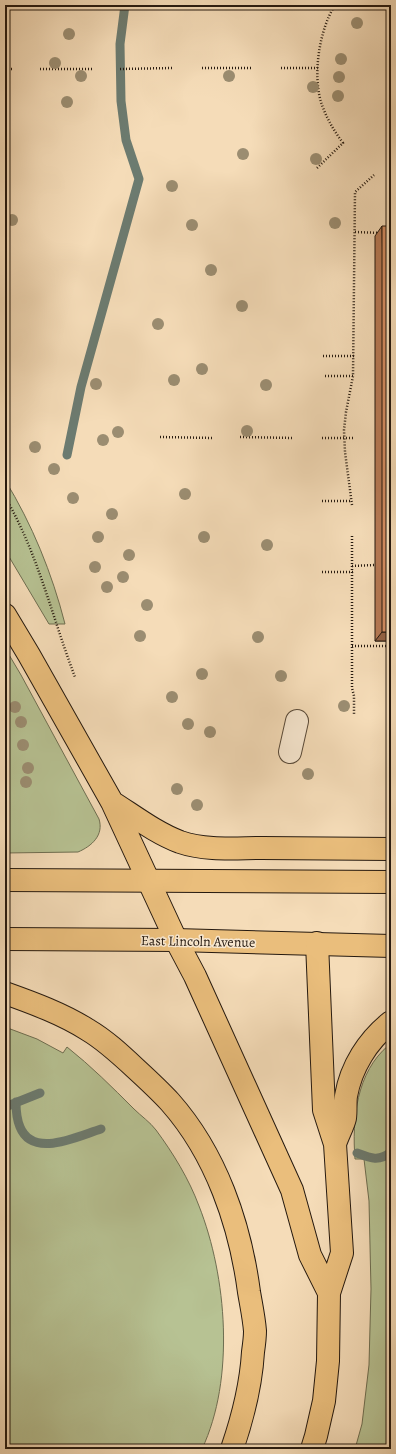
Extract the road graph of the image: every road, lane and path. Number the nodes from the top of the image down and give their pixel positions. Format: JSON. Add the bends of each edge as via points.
{"nodes":[{"id":1,"x":335,"y":5,"type":"edge"},
{"id":2,"x":172,"y":68,"type":"dead end"},
{"id":3,"x":202,"y":68,"type":"dead end"},
{"id":4,"x":253,"y":68,"type":"dead end"},
{"id":5,"x":281,"y":68,"type":"dead end"},
{"id":6,"x":318,"y":68,"type":"junction"},
{"id":7,"x":5,"y":69,"type":"edge"},
{"id":8,"x":12,"y":69,"type":"dead end"},
{"id":9,"x":40,"y":69,"type":"dead end"},
{"id":10,"x":92,"y":69,"type":"dead end"},
{"id":11,"x":120,"y":69,"type":"dead end"},
{"id":12,"x":317,"y":168,"type":"dead end"},
{"id":13,"x":374,"y":175,"type":"dead end"},
{"id":14,"x":355,"y":232,"type":"junction"},
{"id":15,"x":384,"y":233,"type":"edge"},
{"id":16,"x":323,"y":356,"type":"dead end"},
{"id":17,"x":354,"y":356,"type":"junction"},
{"id":18,"x":325,"y":376,"type":"dead end"},
{"id":19,"x":353,"y":376,"type":"junction"},
{"id":20,"x":160,"y":437,"type":"dead end"},
{"id":21,"x":240,"y":437,"type":"dead end"},
{"id":22,"x":213,"y":438,"type":"dead end"},
{"id":23,"x":294,"y":438,"type":"dead end"},
{"id":24,"x":322,"y":438,"type":"dead end"},
{"id":25,"x":344,"y":438,"type":"junction"},
{"id":26,"x":355,"y":438,"type":"dead end"},
{"id":27,"x":5,"y":497,"type":"edge"},
{"id":28,"x":322,"y":501,"type":"dead end"},
{"id":29,"x":352,"y":501,"type":"junction"},
{"id":30,"x":352,"y":505,"type":"dead end"},
{"id":31,"x":352,"y":536,"type":"dead end"},
{"id":32,"x":375,"y":565,"type":"dead end"},
{"id":33,"x":352,"y":566,"type":"junction"},
{"id":34,"x":322,"y":572,"type":"dead end"},
{"id":35,"x":353,"y":572,"type":"junction"},
{"id":36,"x":5,"y":615,"type":"edge"},
{"id":37,"x":352,"y":646,"type":"junction"},
{"id":38,"x":391,"y":646,"type":"edge"},
{"id":39,"x":76,"y":680,"type":"dead end"},
{"id":40,"x":354,"y":715,"type":"dead end"},
{"id":41,"x":297,"y":721,"type":"dead end"},
{"id":42,"x":290,"y":752,"type":"dead end"},
{"id":43,"x":112,"y":802,"type":"junction"},
{"id":44,"x":391,"y":849,"type":"edge"},
{"id":45,"x":5,"y":880,"type":"edge"},
{"id":46,"x":149,"y":880,"type":"junction"},
{"id":47,"x":391,"y":882,"type":"edge"},
{"id":48,"x":5,"y":939,"type":"edge"},
{"id":49,"x":176,"y":940,"type":"junction"},
{"id":50,"x":317,"y":944,"type":"junction"},
{"id":51,"x":391,"y":946,"type":"edge"},
{"id":52,"x":5,"y":993,"type":"edge"},
{"id":53,"x":391,"y":1022,"type":"edge"},
{"id":54,"x":335,"y":1144,"type":"junction"},
{"id":55,"x":329,"y":1293,"type":"junction"},
{"id":56,"x":232,"y":1449,"type":"edge"},
{"id":57,"x":312,"y":1449,"type":"edge"}],
"edges":[{"from":1,"to":6,"type":"path","via":[[324,28]]},
{"from":2,"to":11,"type":"path"},
{"from":3,"to":4,"type":"path"},
{"from":5,"to":6,"type":"path"},
{"from":6,"to":12,"type":"path","via":[[322,104],[333,129],[343,143]]},
{"from":7,"to":8,"type":"path"},
{"from":9,"to":10,"type":"path"},
{"from":13,"to":14,"type":"path","via":[[355,192]]},
{"from":14,"to":15,"type":"path"},
{"from":14,"to":17,"type":"path"},
{"from":16,"to":17,"type":"path"},
{"from":17,"to":19,"type":"path"},
{"from":18,"to":19,"type":"path"},
{"from":19,"to":25,"type":"path"},
{"from":20,"to":22,"type":"path"},
{"from":21,"to":23,"type":"path"},
{"from":24,"to":25,"type":"path"},
{"from":25,"to":26,"type":"path"},
{"from":25,"to":29,"type":"path"},
{"from":27,"to":39,"type":"path","via":[[34,555]]},
{"from":28,"to":29,"type":"path"},
{"from":29,"to":30,"type":"path"},
{"from":31,"to":33,"type":"path"},
{"from":32,"to":33,"type":"path"},
{"from":33,"to":35,"type":"path"},
{"from":34,"to":35,"type":"path"},
{"from":35,"to":37,"type":"path"},
{"from":36,"to":43,"type":"main road"},
{"from":37,"to":38,"type":"path"},
{"from":37,"to":40,"type":"path"},
{"from":41,"to":42,"type":"lane"},
{"from":43,"to":44,"type":"main road","via":[[158,831],[191,845],[233,848]]},
{"from":43,"to":46,"type":"main road"},
{"from":45,"to":46,"type":"main road"},
{"from":46,"to":47,"type":"main road"},
{"from":46,"to":49,"type":"main road"},
{"from":48,"to":49,"type":"main road","name":"East Lincoln Avenue"},
{"from":49,"to":50,"type":"main road","name":"East Lincoln Avenue"},
{"from":49,"to":55,"type":"main road","via":[[195,976],[292,1190],[310,1255]]},
{"from":50,"to":51,"type":"main road","name":"East Lincoln Avenue"},
{"from":50,"to":54,"type":"main road","via":[[324,1110]]},
{"from":52,"to":56,"type":"main road","via":[[58,1014],[87,1029],[109,1045],[147,1078],[170,1103],[190,1128],[209,1160],[234,1218],[240,1240],[255,1331],[251,1377],[241,1424]]},
{"from":53,"to":54,"type":"main road","via":[[362,1053],[352,1074],[346,1096],[344,1119]]},
{"from":54,"to":55,"type":"main road","via":[[342,1253]]},
{"from":55,"to":57,"type":"main road","via":[[328,1361],[324,1401]]}]}
